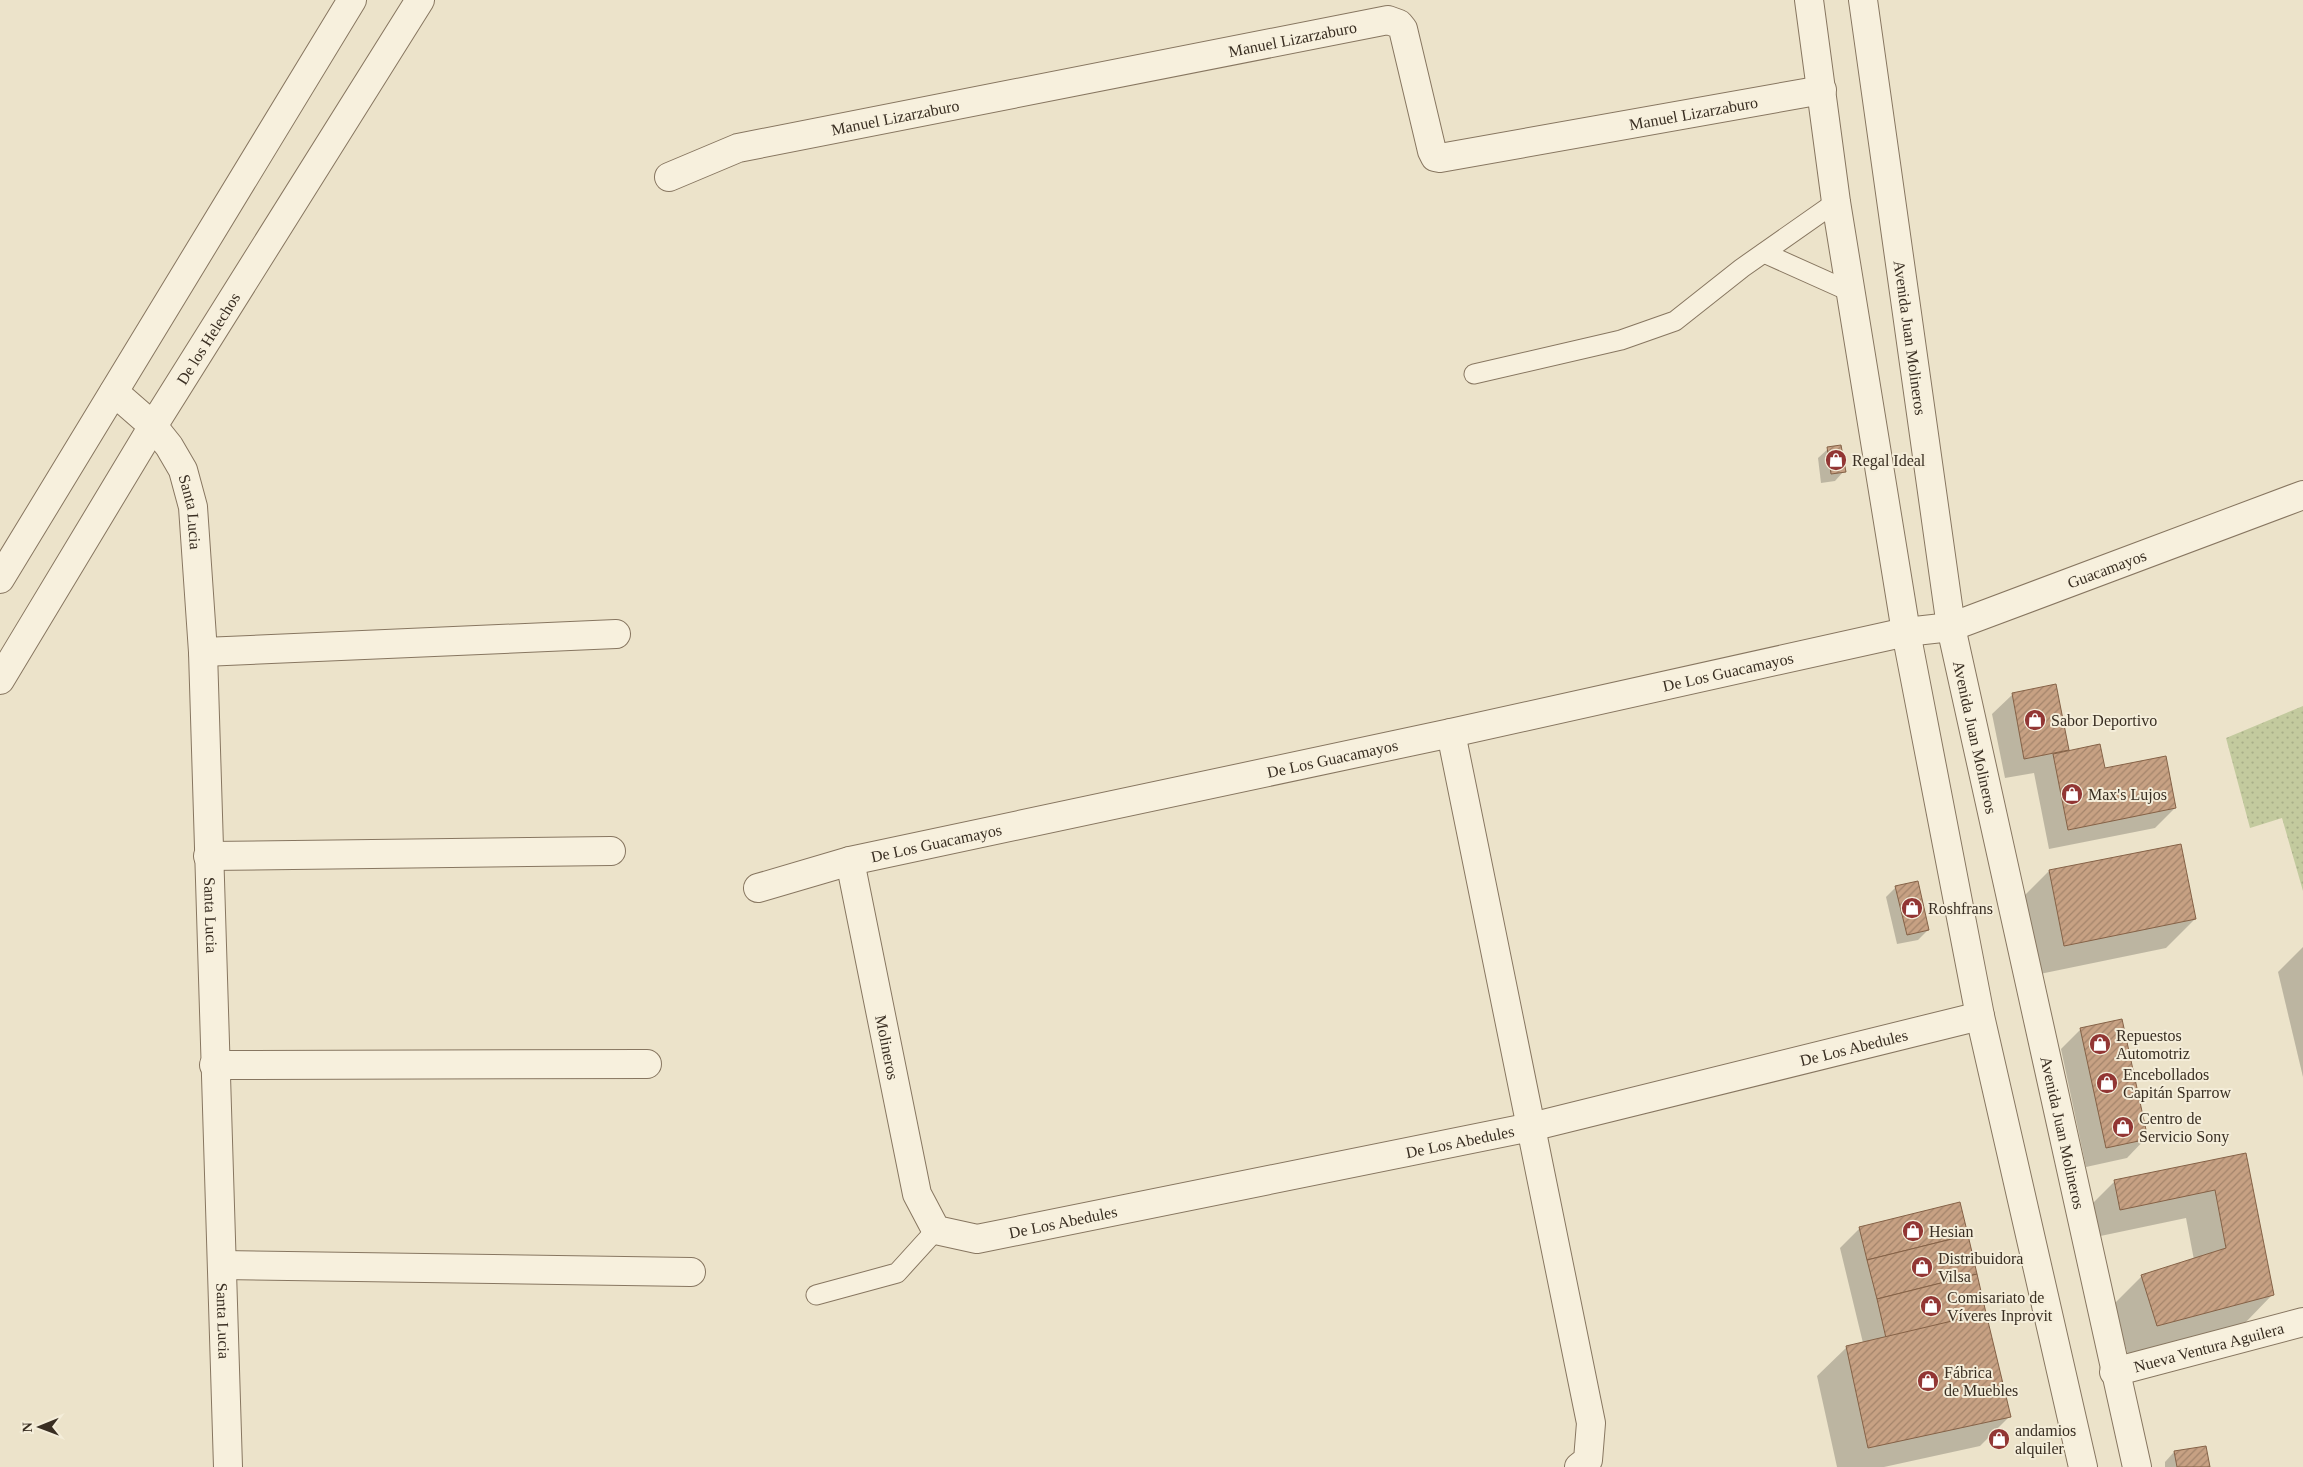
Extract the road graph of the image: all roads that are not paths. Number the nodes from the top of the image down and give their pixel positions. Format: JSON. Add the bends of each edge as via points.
{"nodes":[{"id":1,"x":352,"y":0,"type":"edge"},
{"id":2,"x":420,"y":0,"type":"edge"},
{"id":3,"x":1809,"y":0,"type":"edge"},
{"id":4,"x":1863,"y":0,"type":"edge"},
{"id":5,"x":1822,"y":90,"type":"junction"},
{"id":6,"x":669,"y":177,"type":"dead end"},
{"id":7,"x":1836,"y":202,"type":"junction"},
{"id":8,"x":1764,"y":254,"type":"junction"},
{"id":9,"x":1851,"y":292,"type":"junction"},
{"id":10,"x":1474,"y":374,"type":"dead end"},
{"id":11,"x":114,"y":392,"type":"junction"},
{"id":12,"x":153,"y":426,"type":"junction"},
{"id":13,"x":2303,"y":495,"type":"edge"},
{"id":14,"x":0,"y":578,"type":"edge"},
{"id":15,"x":1951,"y":627,"type":"junction"},
{"id":16,"x":1906,"y":632,"type":"junction"},
{"id":17,"x":616,"y":634,"type":"dead end"},
{"id":18,"x":203,"y":652,"type":"junction"},
{"id":19,"x":0,"y":680,"type":"edge"},
{"id":20,"x":1451,"y":733,"type":"junction"},
{"id":21,"x":611,"y":851,"type":"dead end"},
{"id":22,"x":208,"y":856,"type":"junction"},
{"id":23,"x":850,"y":861,"type":"junction"},
{"id":24,"x":758,"y":888,"type":"dead end"},
{"id":25,"x":1980,"y":1016,"type":"junction"},
{"id":26,"x":647,"y":1064,"type":"dead end"},
{"id":27,"x":214,"y":1065,"type":"junction"},
{"id":28,"x":1531,"y":1127,"type":"junction"},
{"id":29,"x":936,"y":1230,"type":"junction"},
{"id":30,"x":222,"y":1265,"type":"junction"},
{"id":31,"x":691,"y":1272,"type":"dead end"},
{"id":32,"x":816,"y":1296,"type":"dead end"},
{"id":33,"x":2303,"y":1322,"type":"edge"},
{"id":34,"x":2114,"y":1372,"type":"junction"},
{"id":35,"x":228,"y":1467,"type":"edge"},
{"id":36,"x":1579,"y":1467,"type":"edge"},
{"id":37,"x":2083,"y":1467,"type":"edge"},
{"id":38,"x":2137,"y":1467,"type":"edge"}],
"edges":[{"from":1,"to":11,"type":"street"},
{"from":2,"to":12,"type":"street","name":"De los Helechos"},
{"from":3,"to":5,"type":"street"},
{"from":4,"to":15,"type":"street","name":"Avenida Juan Molineros"},
{"from":5,"to":6,"type":"street","name":"Manuel Lizarzaburo","via":[[1440,158],[1432,151],[1403,29],[1388,20],[738,148]]},
{"from":5,"to":7,"type":"street"},
{"from":7,"to":8,"type":"lane"},
{"from":7,"to":9,"type":"street"},
{"from":8,"to":9,"type":"lane"},
{"from":8,"to":10,"type":"lane","via":[[1675,321],[1621,340]]},
{"from":9,"to":16,"type":"street"},
{"from":11,"to":12,"type":"street","name":"Santa Lucia"},
{"from":11,"to":14,"type":"street"},
{"from":12,"to":18,"type":"street","name":"Santa Lucia","via":[[183,470],[193,508]]},
{"from":12,"to":19,"type":"street","name":"De los Helechos"},
{"from":13,"to":15,"type":"street","name":"Guacamayos"},
{"from":15,"to":16,"type":"street","name":"Guacamayos"},
{"from":15,"to":34,"type":"street","name":"Avenida Juan Molineros"},
{"from":16,"to":20,"type":"street","name":"De Los Guacamayos"},
{"from":16,"to":25,"type":"street"},
{"from":17,"to":18,"type":"street"},
{"from":18,"to":22,"type":"street","name":"Santa Lucia"},
{"from":20,"to":23,"type":"street","name":"De Los Guacamayos"},
{"from":20,"to":28,"type":"street"},
{"from":21,"to":22,"type":"street"},
{"from":22,"to":27,"type":"street","name":"Santa Lucia"},
{"from":23,"to":24,"type":"street","name":"De Los Guacamayos"},
{"from":23,"to":29,"type":"street","name":"Molineros","via":[[917,1194]]},
{"from":25,"to":28,"type":"street","name":"De Los Abedules"},
{"from":25,"to":37,"type":"street"},
{"from":26,"to":27,"type":"street"},
{"from":27,"to":30,"type":"street","name":"Santa Lucia"},
{"from":28,"to":29,"type":"street","name":"De Los Abedules","via":[[977,1238]]},
{"from":28,"to":36,"type":"street","via":[[1591,1423],[1588,1460]]},
{"from":29,"to":32,"type":"lane","via":[[897,1274]]},
{"from":30,"to":31,"type":"street"},
{"from":30,"to":35,"type":"street","name":"Santa Lucia"},
{"from":33,"to":34,"type":"street","name":"Nueva Ventura Aguilera"},
{"from":34,"to":38,"type":"street","name":"Avenida Juan Molineros"}]}
